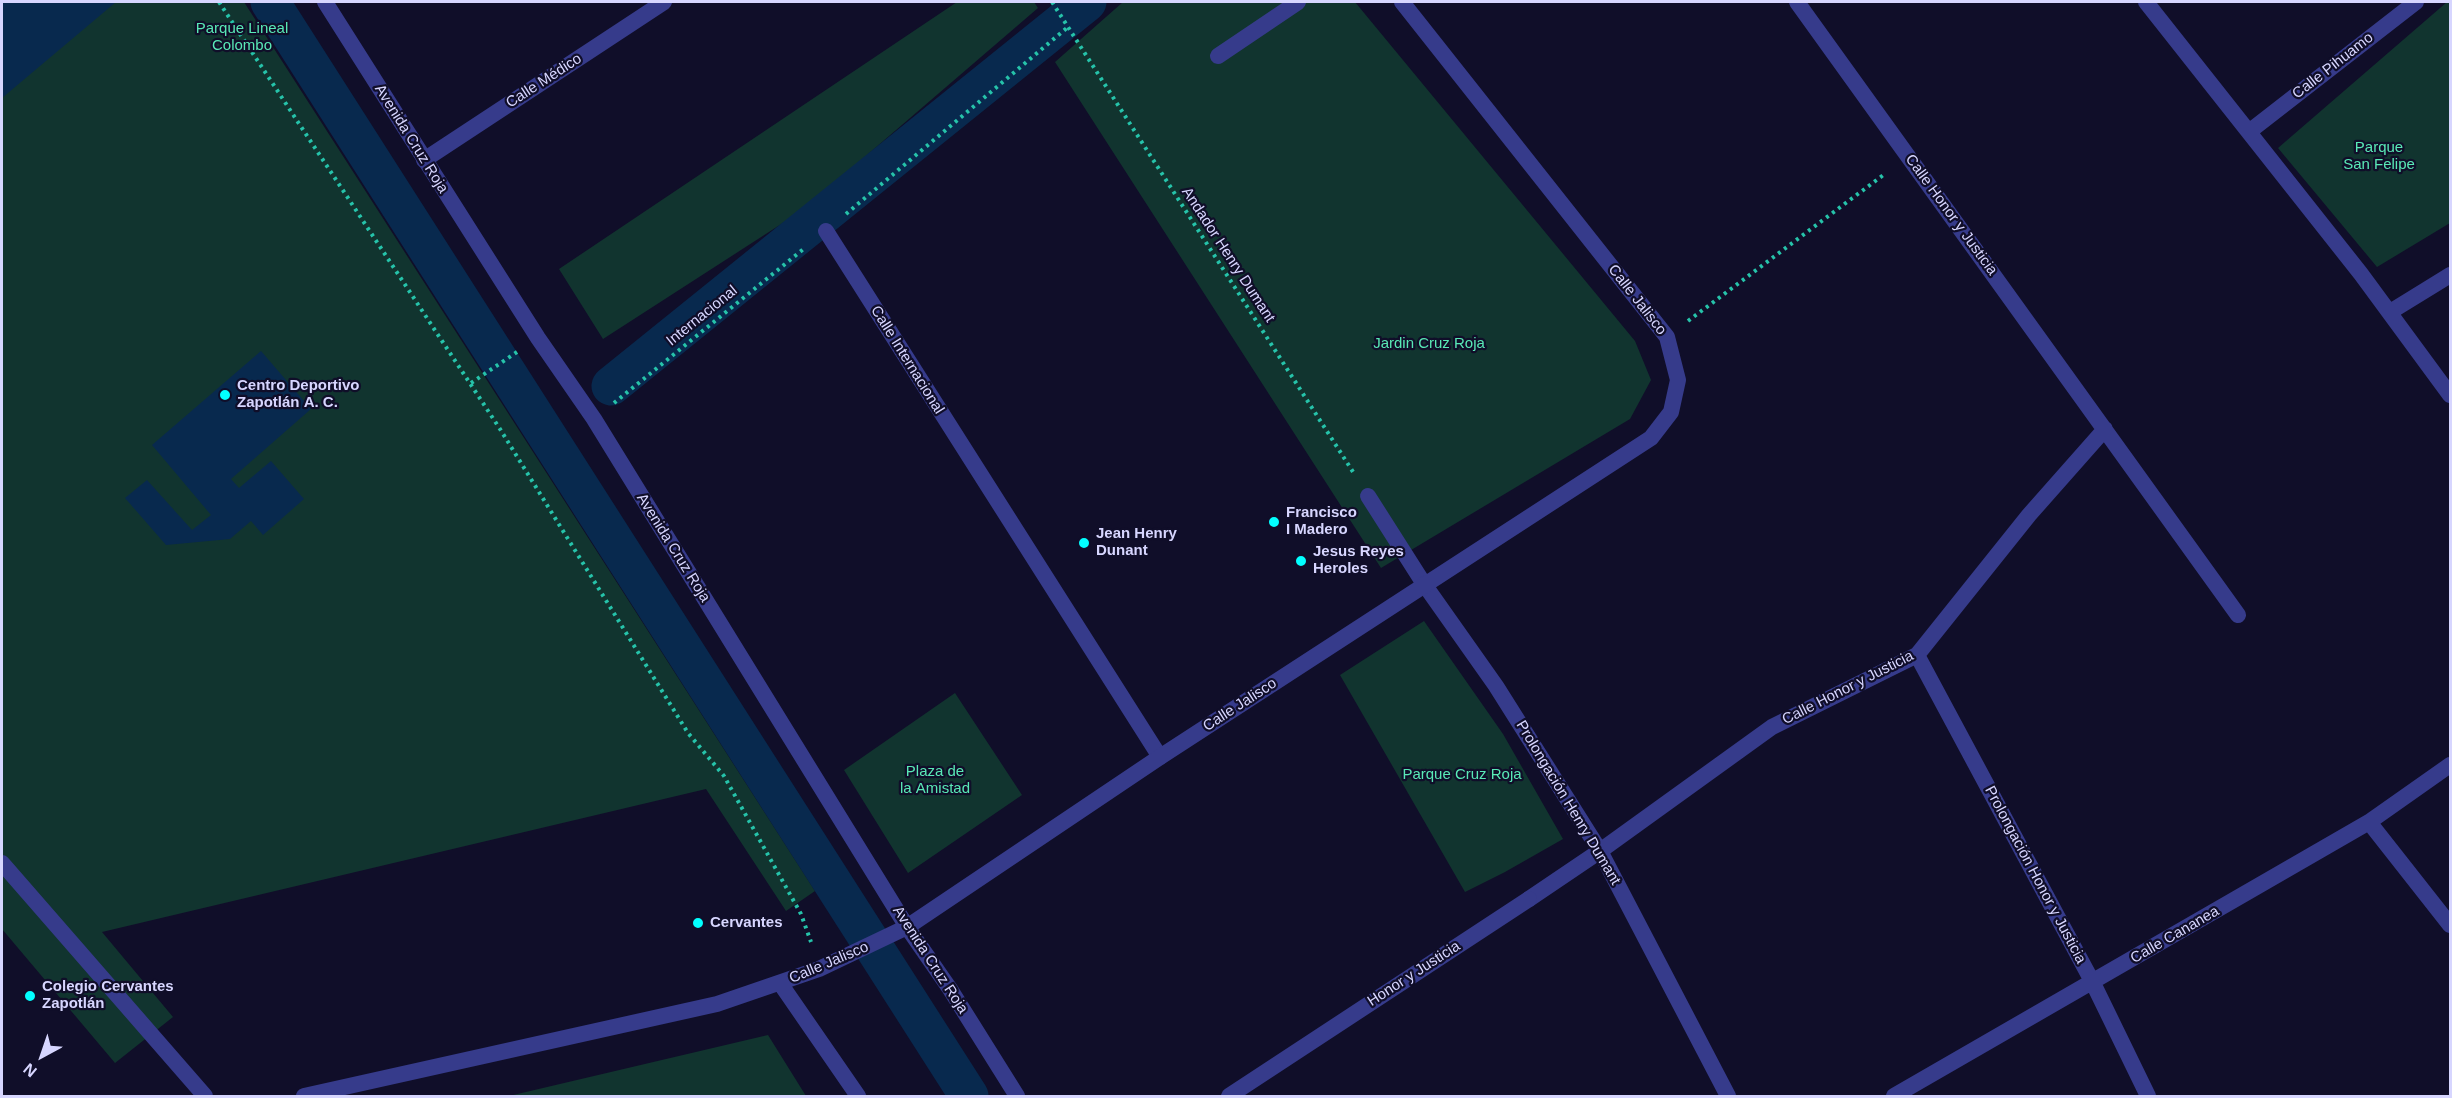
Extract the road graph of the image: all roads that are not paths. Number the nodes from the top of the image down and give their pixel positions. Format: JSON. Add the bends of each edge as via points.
{"nodes":[{"id":1,"x":325,"y":2,"type":"edge"},
{"id":2,"x":664,"y":2,"type":"edge"},
{"id":3,"x":1298,"y":2,"type":"edge"},
{"id":4,"x":1402,"y":2,"type":"edge"},
{"id":5,"x":1797,"y":2,"type":"edge"},
{"id":6,"x":2146,"y":2,"type":"edge"},
{"id":7,"x":2416,"y":2,"type":"edge"},
{"id":8,"x":1218,"y":56,"type":"dead end"},
{"id":9,"x":2250,"y":131,"type":"junction"},
{"id":10,"x":424,"y":160,"type":"junction"},
{"id":11,"x":826,"y":231,"type":"road end"},
{"id":12,"x":2451,"y":276,"type":"edge"},
{"id":13,"x":2390,"y":312,"type":"junction"},
{"id":14,"x":2451,"y":395,"type":"edge"},
{"id":15,"x":2105,"y":429,"type":"junction"},
{"id":16,"x":1368,"y":496,"type":"road end"},
{"id":17,"x":1424,"y":584,"type":"junction"},
{"id":18,"x":2238,"y":615,"type":"dead end"},
{"id":19,"x":1917,"y":655,"type":"junction"},
{"id":20,"x":1160,"y":757,"type":"junction"},
{"id":21,"x":2451,"y":765,"type":"edge"},
{"id":22,"x":2368,"y":822,"type":"junction"},
{"id":23,"x":1600,"y":851,"type":"junction"},
{"id":24,"x":2,"y":863,"type":"edge"},
{"id":25,"x":2451,"y":925,"type":"edge"},
{"id":26,"x":907,"y":927,"type":"junction"},
{"id":27,"x":780,"y":983,"type":"junction"},
{"id":28,"x":2093,"y":983,"type":"junction"},
{"id":29,"x":205,"y":1096,"type":"edge"},
{"id":30,"x":304,"y":1096,"type":"edge"},
{"id":31,"x":858,"y":1096,"type":"edge"},
{"id":32,"x":1017,"y":1096,"type":"edge"},
{"id":33,"x":1229,"y":1096,"type":"edge"},
{"id":34,"x":1728,"y":1096,"type":"edge"},
{"id":35,"x":1894,"y":1096,"type":"edge"},
{"id":36,"x":2148,"y":1096,"type":"edge"}],
"edges":[{"from":1,"to":10,"type":"street","name":"Avenida Cruz Roja"},
{"from":2,"to":10,"type":"street","name":"Calle Médico"},
{"from":3,"to":8,"type":"street"},
{"from":4,"to":17,"type":"street","name":"Calle Jalisco","via":[[1667,337],[1677,380],[1671,412],[1651,438]]},
{"from":5,"to":15,"type":"street","name":"Calle Honor y Justicia"},
{"from":6,"to":9,"type":"street"},
{"from":7,"to":9,"type":"street","name":"Calle Pihuamo"},
{"from":9,"to":13,"type":"street"},
{"from":10,"to":26,"type":"street","name":"Avenida Cruz Roja","via":[[594,419]]},
{"from":11,"to":20,"type":"street","name":"Calle Internacional"},
{"from":12,"to":13,"type":"street"},
{"from":13,"to":14,"type":"street"},
{"from":15,"to":18,"type":"street","name":"Calle Honor y Justicia"},
{"from":15,"to":19,"type":"street","name":"Calle Honor y Justicia","via":[[2029,515]]},
{"from":16,"to":17,"type":"street","name":"Prolongación Henry Dumant"},
{"from":17,"to":20,"type":"street","name":"Calle Jalisco"},
{"from":17,"to":23,"type":"street","name":"Prolongación Henry Dumant","via":[[1496,686]]},
{"from":19,"to":23,"type":"street","name":"Calle Honor y Justicia","via":[[1772,727]]},
{"from":19,"to":28,"type":"street","name":"Prolongación Honor y Justicia"},
{"from":20,"to":26,"type":"street","name":"Calle Jalisco"},
{"from":21,"to":22,"type":"street","name":"Calle Cananea"},
{"from":22,"to":25,"type":"street"},
{"from":22,"to":28,"type":"street","name":"Calle Cananea"},
{"from":23,"to":33,"type":"street","name":"Honor y Justicia"},
{"from":23,"to":34,"type":"street","name":"Prolongación Henry Dumant"},
{"from":24,"to":29,"type":"street"},
{"from":26,"to":27,"type":"street","name":"Calle Jalisco"},
{"from":26,"to":32,"type":"street","name":"Avenida Cruz Roja"},
{"from":27,"to":30,"type":"street","name":"Calle Jalisco","via":[[717,1004]]},
{"from":27,"to":31,"type":"street"},
{"from":28,"to":35,"type":"street","name":"Calle Cananea"},
{"from":28,"to":36,"type":"street","name":"Prolongación Honor y Justicia"}]}
